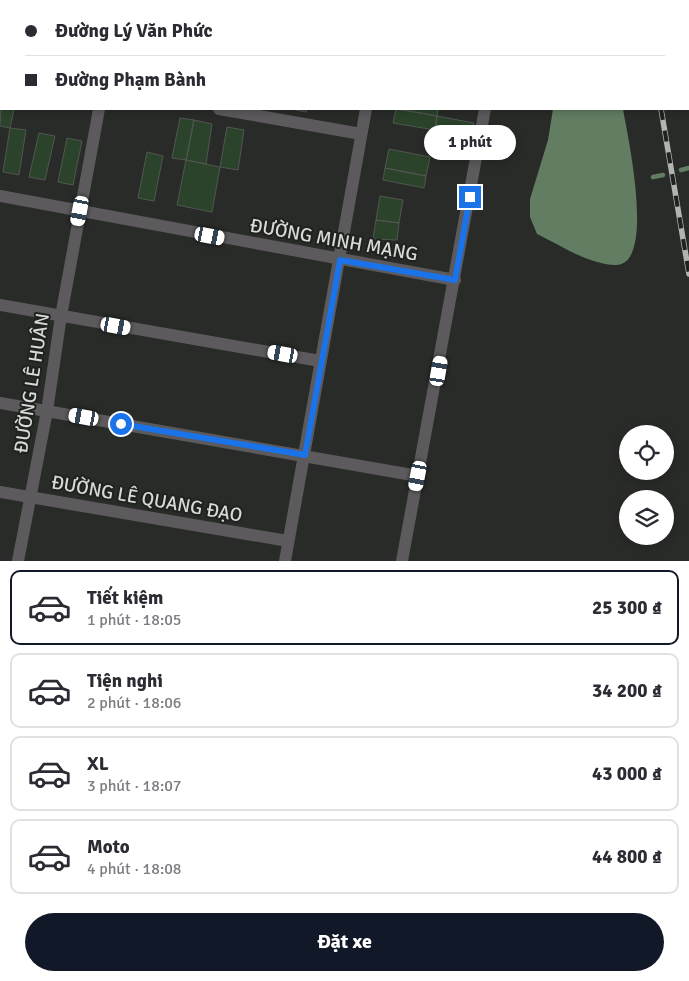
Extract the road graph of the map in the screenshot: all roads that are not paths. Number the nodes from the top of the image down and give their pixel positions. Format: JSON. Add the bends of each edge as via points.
{"nodes":[{"id":1,"x":99,"y":110,"type":"edge"},
{"id":2,"x":225,"y":110,"type":"edge"},
{"id":3,"x":366,"y":110,"type":"edge"},
{"id":4,"x":485,"y":110,"type":"edge"},
{"id":5,"x":361,"y":134,"type":"junction"},
{"id":6,"x":0,"y":196,"type":"edge"},
{"id":7,"x":80,"y":211,"type":"junction"},
{"id":8,"x":340,"y":260,"type":"junction"},
{"id":9,"x":455,"y":280,"type":"junction"},
{"id":10,"x":0,"y":304,"type":"edge"},
{"id":11,"x":61,"y":316,"type":"junction"},
{"id":12,"x":320,"y":361,"type":"junction"},
{"id":13,"x":0,"y":403,"type":"edge"},
{"id":14,"x":47,"y":411,"type":"junction"},
{"id":15,"x":305,"y":455,"type":"junction"},
{"id":16,"x":418,"y":476,"type":"junction"},
{"id":17,"x":0,"y":492,"type":"edge"},
{"id":18,"x":31,"y":497,"type":"junction"},
{"id":19,"x":288,"y":541,"type":"junction"},
{"id":20,"x":18,"y":561,"type":"edge"},
{"id":21,"x":285,"y":561,"type":"edge"},
{"id":22,"x":402,"y":561,"type":"edge"}],
"edges":[{"from":1,"to":7,"type":"street","name":"ĐƯỜNG LÊ HUÂN"},
{"from":2,"to":5,"type":"street"},
{"from":3,"to":5,"type":"street"},
{"from":4,"to":9,"type":"street"},
{"from":5,"to":8,"type":"street"},
{"from":6,"to":7,"type":"street","name":"ĐƯỜNG MINH MẠNG"},
{"from":7,"to":8,"type":"street","name":"ĐƯỜNG MINH MẠNG"},
{"from":7,"to":11,"type":"street","name":"ĐƯỜNG LÊ HUÂN"},
{"from":8,"to":9,"type":"street","name":"ĐƯỜNG MINH MẠNG"},
{"from":8,"to":12,"type":"street"},
{"from":9,"to":16,"type":"street"},
{"from":10,"to":11,"type":"street"},
{"from":11,"to":12,"type":"street"},
{"from":11,"to":14,"type":"street","name":"ĐƯỜNG LÊ HUÂN"},
{"from":12,"to":15,"type":"street"},
{"from":13,"to":14,"type":"street"},
{"from":14,"to":15,"type":"street"},
{"from":14,"to":18,"type":"street","name":"ĐƯỜNG LÊ HUÂN"},
{"from":15,"to":16,"type":"street"},
{"from":15,"to":19,"type":"street"},
{"from":16,"to":22,"type":"street"},
{"from":17,"to":18,"type":"street","name":"ĐƯỜNG LÊ QUANG ĐẠO"},
{"from":18,"to":19,"type":"street","name":"ĐƯỜNG LÊ QUANG ĐẠO"},
{"from":18,"to":20,"type":"street","name":"ĐƯỜNG LÊ HUÂN"},
{"from":19,"to":21,"type":"street"}]}
